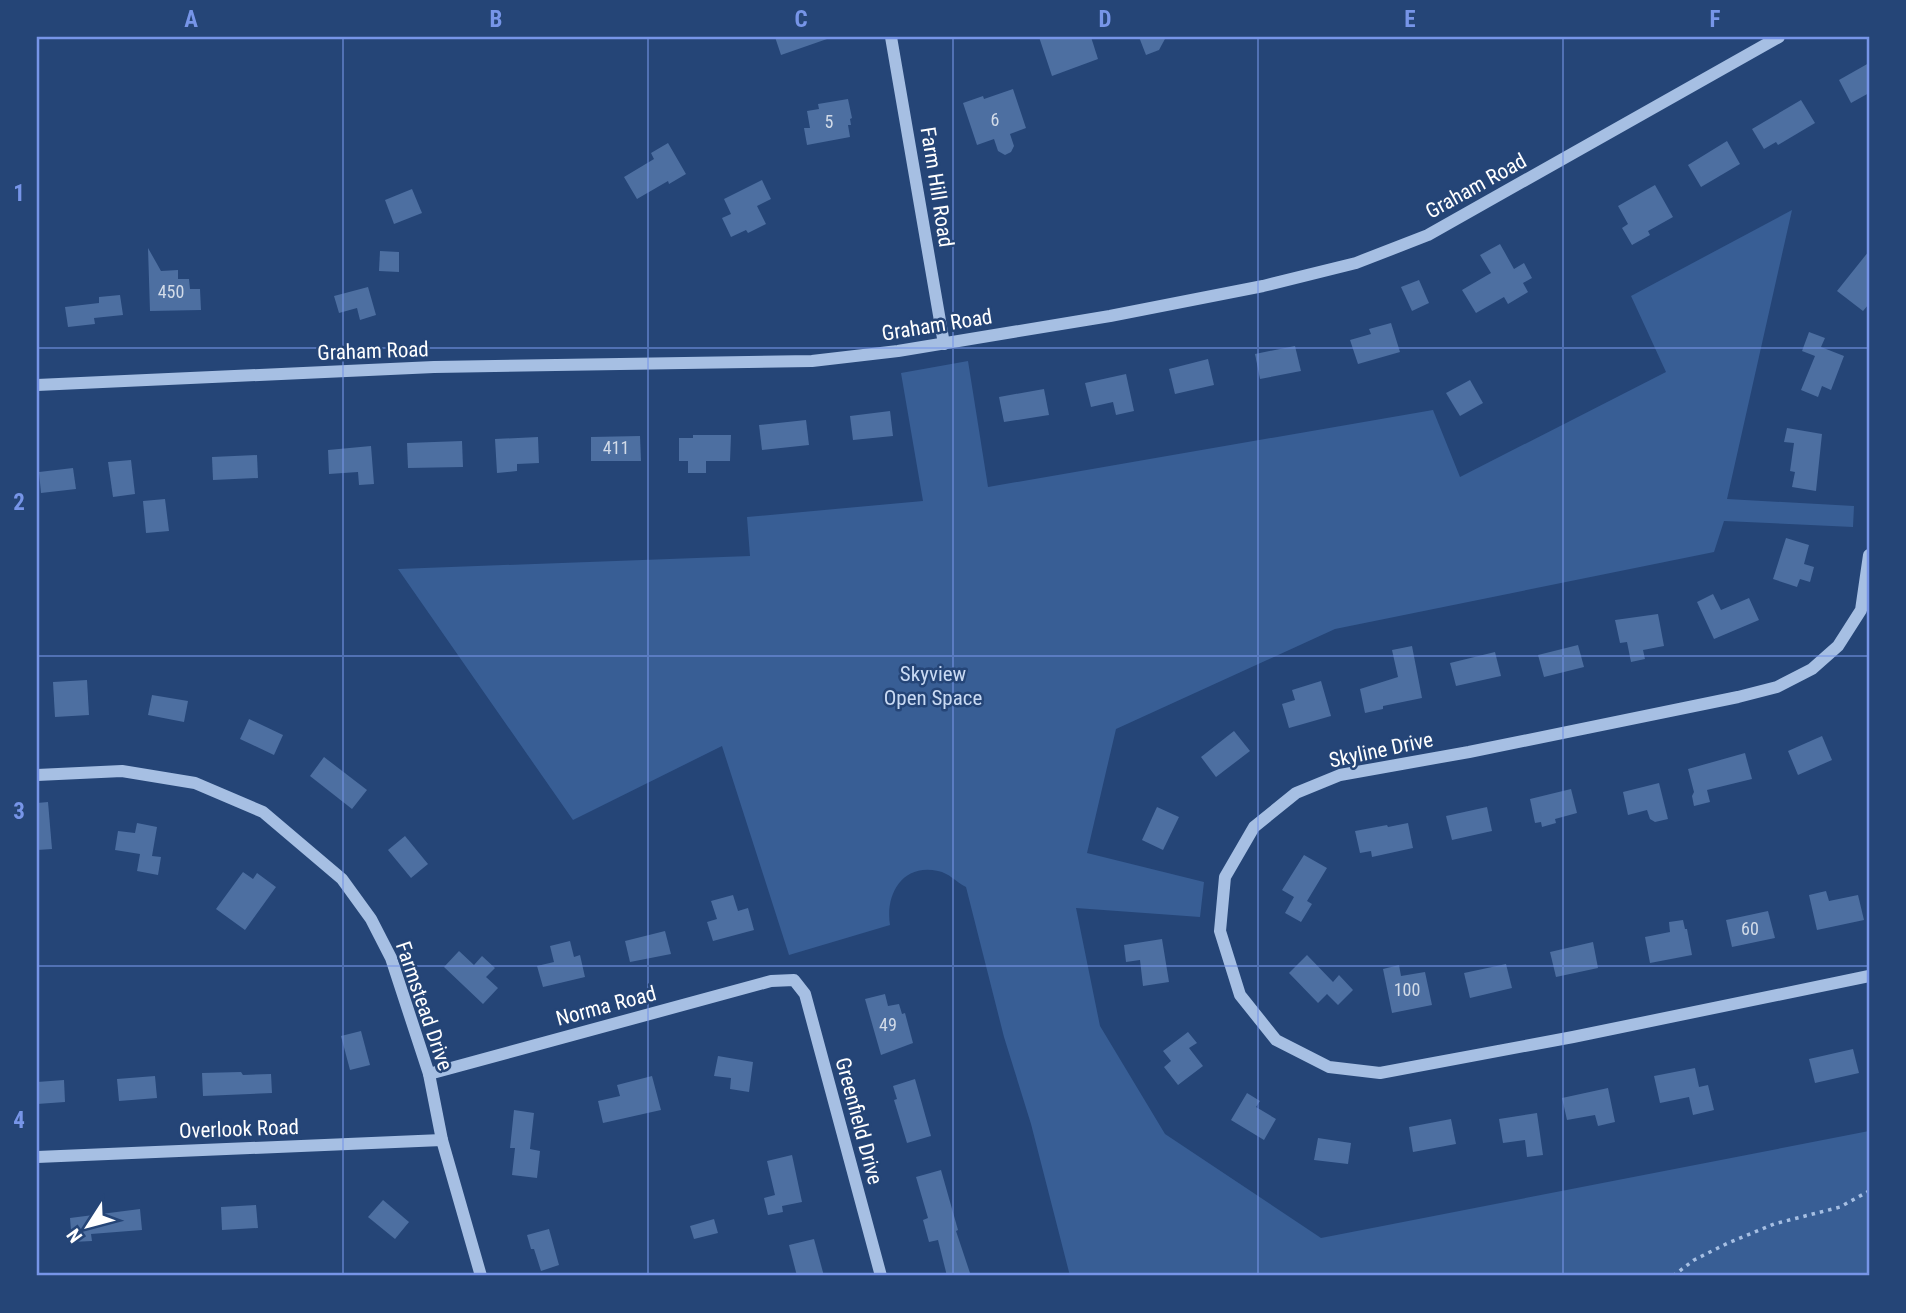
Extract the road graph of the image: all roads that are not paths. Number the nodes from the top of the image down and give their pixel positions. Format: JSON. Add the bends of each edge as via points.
{"nodes":[{"id":1,"x":891,"y":37,"type":"edge"},
{"id":2,"x":1779,"y":37,"type":"edge"},
{"id":3,"x":944,"y":344,"type":"junction"},
{"id":4,"x":37,"y":385,"type":"edge"},
{"id":5,"x":1869,"y":555,"type":"edge"},
{"id":6,"x":37,"y":775,"type":"edge"},
{"id":7,"x":1869,"y":976,"type":"edge"},
{"id":8,"x":794,"y":980,"type":"joint"},
{"id":9,"x":429,"y":1074,"type":"junction"},
{"id":10,"x":442,"y":1140,"type":"junction"},
{"id":11,"x":37,"y":1157,"type":"edge"},
{"id":12,"x":481,"y":1276,"type":"edge"},
{"id":13,"x":881,"y":1276,"type":"edge"}],
"edges":[{"from":1,"to":3,"type":"street","name":"Farm Hill Road"},
{"from":2,"to":3,"type":"street","name":"Graham Road","via":[[1428,235],[1356,263],[1263,286]]},
{"from":3,"to":4,"type":"street","name":"Graham Road","via":[[812,360],[434,367]]},
{"from":5,"to":7,"type":"street","name":"Skyline Drive","via":[[1861,610],[1839,646],[1812,669],[1777,687],[1340,775],[1296,793],[1254,828],[1225,877],[1220,931],[1240,995],[1276,1040],[1329,1067],[1380,1073]]},
{"from":6,"to":9,"type":"street","name":"Farmstead Drive","via":[[122,771],[195,783],[263,812],[342,879],[371,919],[391,958]]},
{"from":8,"to":9,"type":"street","name":"Norma Road","via":[[771,981]]},
{"from":8,"to":13,"type":"street","name":"Greenfield Drive","via":[[805,994]]},
{"from":9,"to":10,"type":"street","name":"Farmstead Drive"},
{"from":10,"to":11,"type":"street","name":"Overlook Road"},
{"from":10,"to":12,"type":"street","name":"Farmstead Drive"}]}
